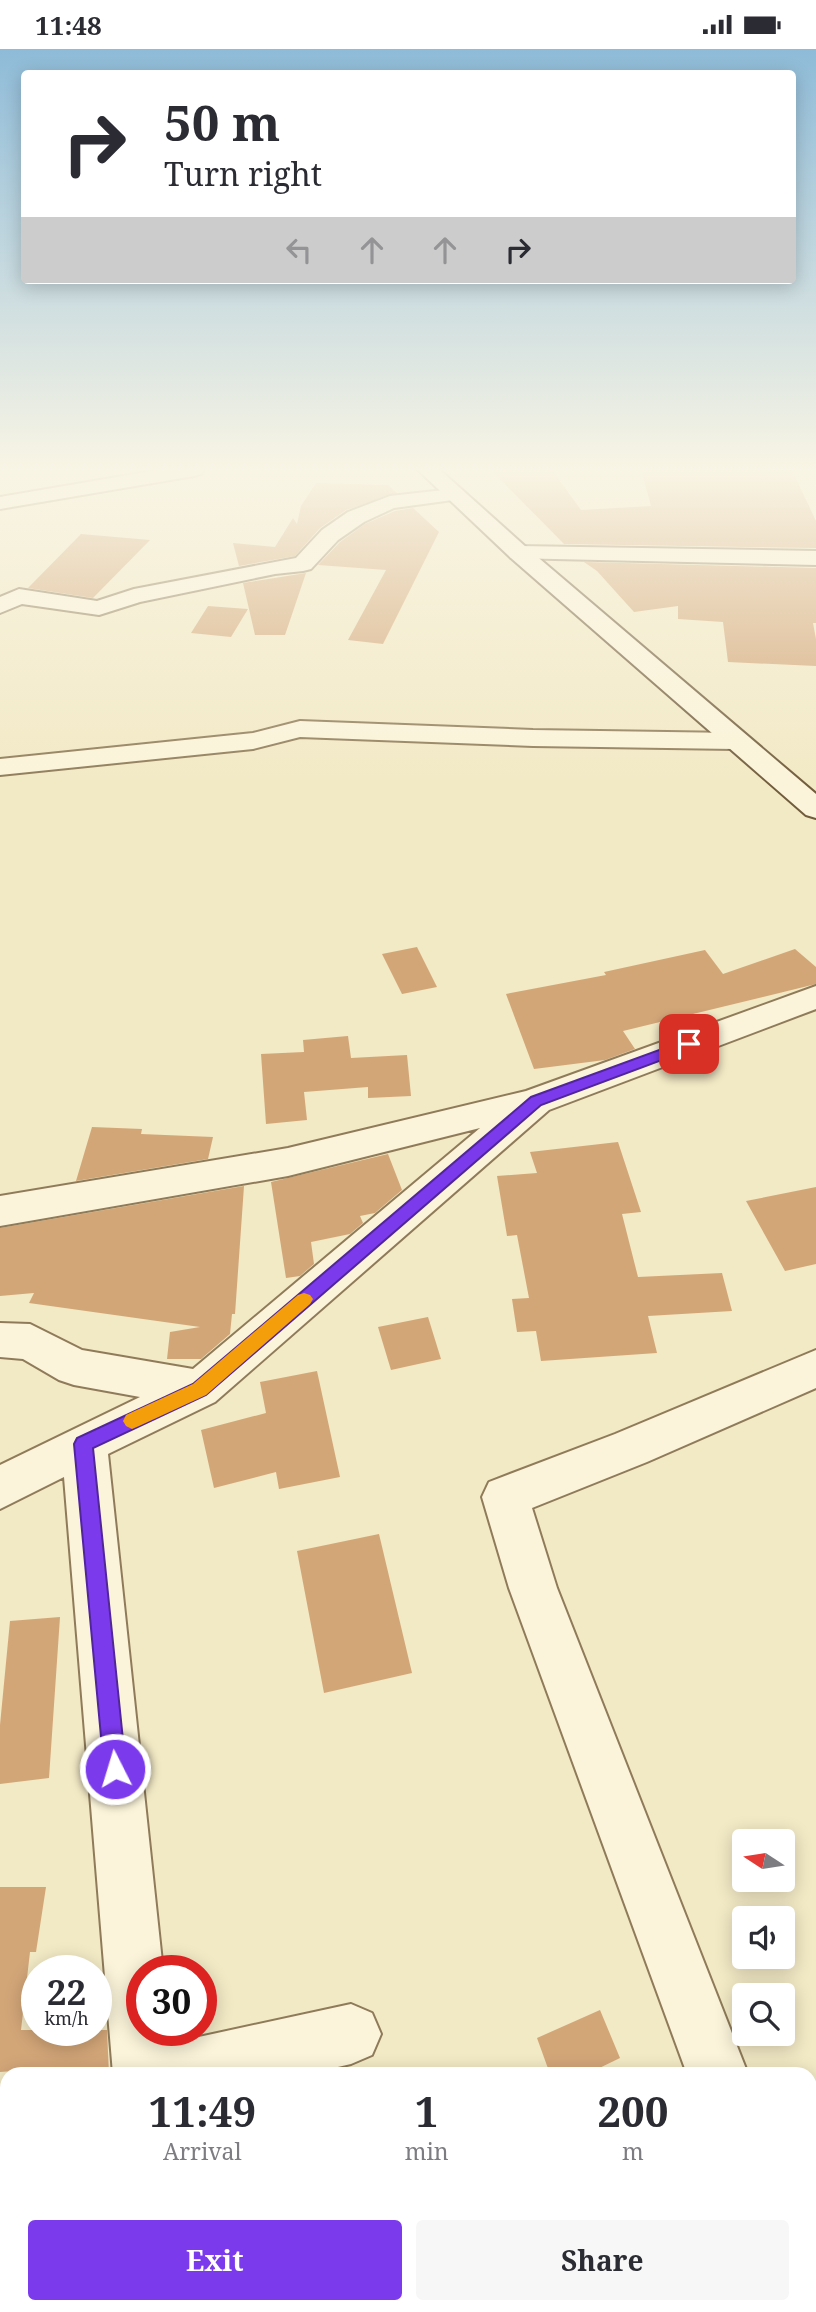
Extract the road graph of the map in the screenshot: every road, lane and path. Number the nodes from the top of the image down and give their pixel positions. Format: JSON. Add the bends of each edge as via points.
{"nodes":[{"id":1,"x":229,"y":576,"type":"edge"},
{"id":2,"x":545,"y":576,"type":"edge"},
{"id":3,"x":0,"y":606,"type":"edge"},
{"id":4,"x":734,"y":741,"type":"junction"},
{"id":5,"x":0,"y":767,"type":"edge"},
{"id":6,"x":816,"y":809,"type":"edge"},
{"id":7,"x":816,"y":997,"type":"edge"},
{"id":8,"x":536,"y":1101,"type":"junction"},
{"id":9,"x":0,"y":1211,"type":"edge"},
{"id":10,"x":0,"y":1340,"type":"edge"},
{"id":11,"x":814,"y":1372,"type":"edge"},
{"id":12,"x":200,"y":1389,"type":"junction"},
{"id":13,"x":83,"y":1444,"type":"junction"},
{"id":14,"x":0,"y":1488,"type":"edge"},
{"id":15,"x":351,"y":2034,"type":"dead end"},
{"id":16,"x":143,"y":2067,"type":"edge"},
{"id":17,"x":199,"y":2067,"type":"edge"},
{"id":18,"x":715,"y":2067,"type":"edge"}],
"edges":[{"from":1,"to":3,"type":"street","via":[[99,608],[19,596]]},
{"from":2,"to":4,"type":"street"},
{"from":4,"to":5,"type":"street","via":[[300,729],[253,741]]},
{"from":4,"to":6,"type":"street"},
{"from":7,"to":8,"type":"street"},
{"from":8,"to":9,"type":"street","via":[[288,1162]]},
{"from":8,"to":12,"type":"street"},
{"from":10,"to":12,"type":"street","via":[[30,1342],[74,1367]]},
{"from":11,"to":18,"type":"street","via":[[505,1497],[533,1588]]},
{"from":12,"to":13,"type":"street"},
{"from":13,"to":14,"type":"street"},
{"from":13,"to":16,"type":"street"},
{"from":15,"to":17,"type":"street"}]}
